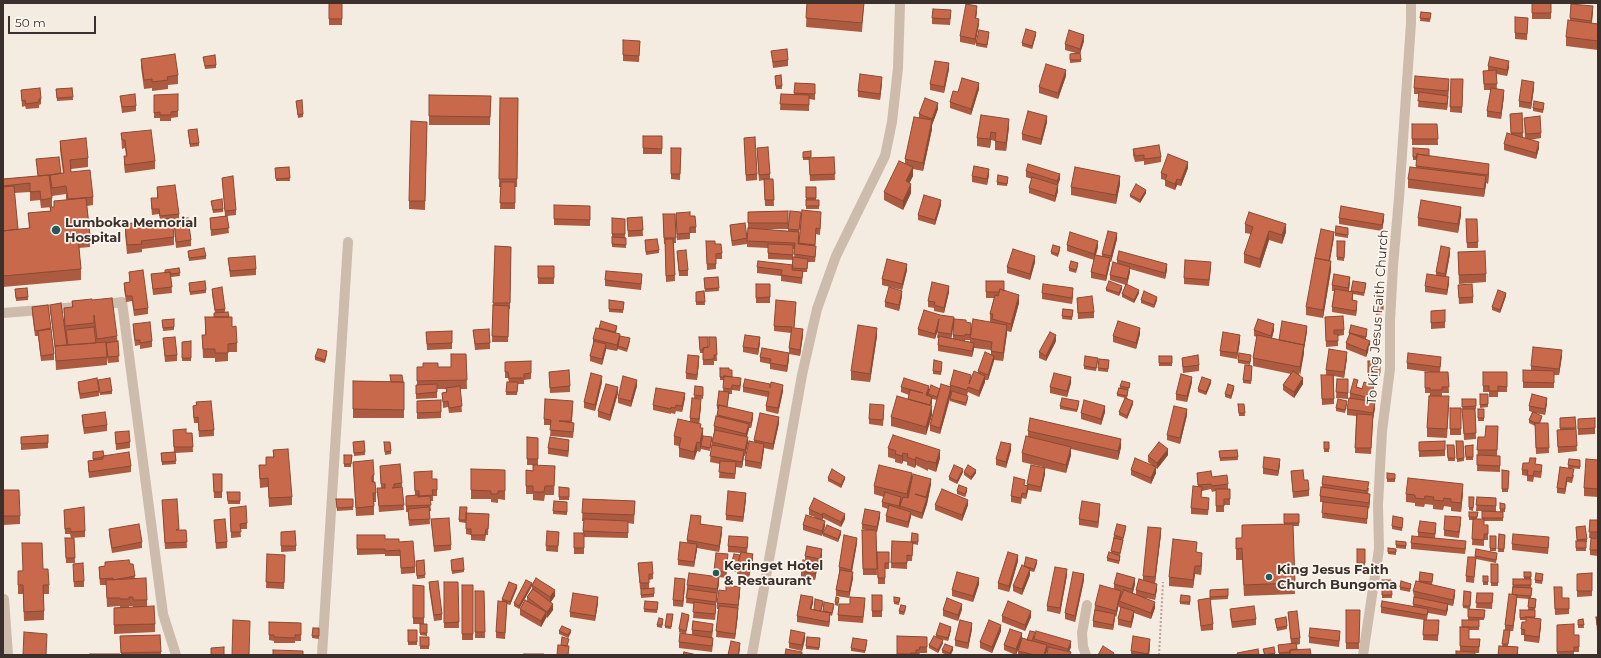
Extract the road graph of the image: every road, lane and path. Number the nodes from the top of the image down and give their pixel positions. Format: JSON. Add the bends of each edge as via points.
{"nodes":[{"id":1,"x":900,"y":3,"type":"edge"},
{"id":2,"x":1411,"y":3,"type":"edge"},
{"id":3,"x":348,"y":242,"type":"dead end"},
{"id":4,"x":3,"y":313,"type":"edge"},
{"id":5,"x":1163,"y":582,"type":"dead end"},
{"id":6,"x":4,"y":599,"type":"edge"},
{"id":7,"x":1087,"y":605,"type":"dead end"},
{"id":8,"x":8,"y":655,"type":"edge"},
{"id":9,"x":176,"y":655,"type":"edge"},
{"id":10,"x":322,"y":655,"type":"edge"},
{"id":11,"x":752,"y":655,"type":"edge"},
{"id":12,"x":1086,"y":655,"type":"edge"},
{"id":13,"x":1159,"y":655,"type":"edge"},
{"id":14,"x":1363,"y":655,"type":"edge"}],
"edges":[{"from":1,"to":11,"type":"street","via":[[898,68],[892,122],[884,156],[836,256],[817,309],[802,375]]},
{"from":2,"to":14,"type":"street","name":"To King Jesus Faith Church","via":[[1393,266],[1390,369],[1382,431],[1378,505],[1379,548]]},
{"from":3,"to":10,"type":"street"},
{"from":4,"to":9,"type":"street","via":[[122,302],[163,614]]},
{"from":5,"to":13,"type":"path"},
{"from":6,"to":8,"type":"street"},
{"from":7,"to":12,"type":"street","via":[[1082,633]]}]}
